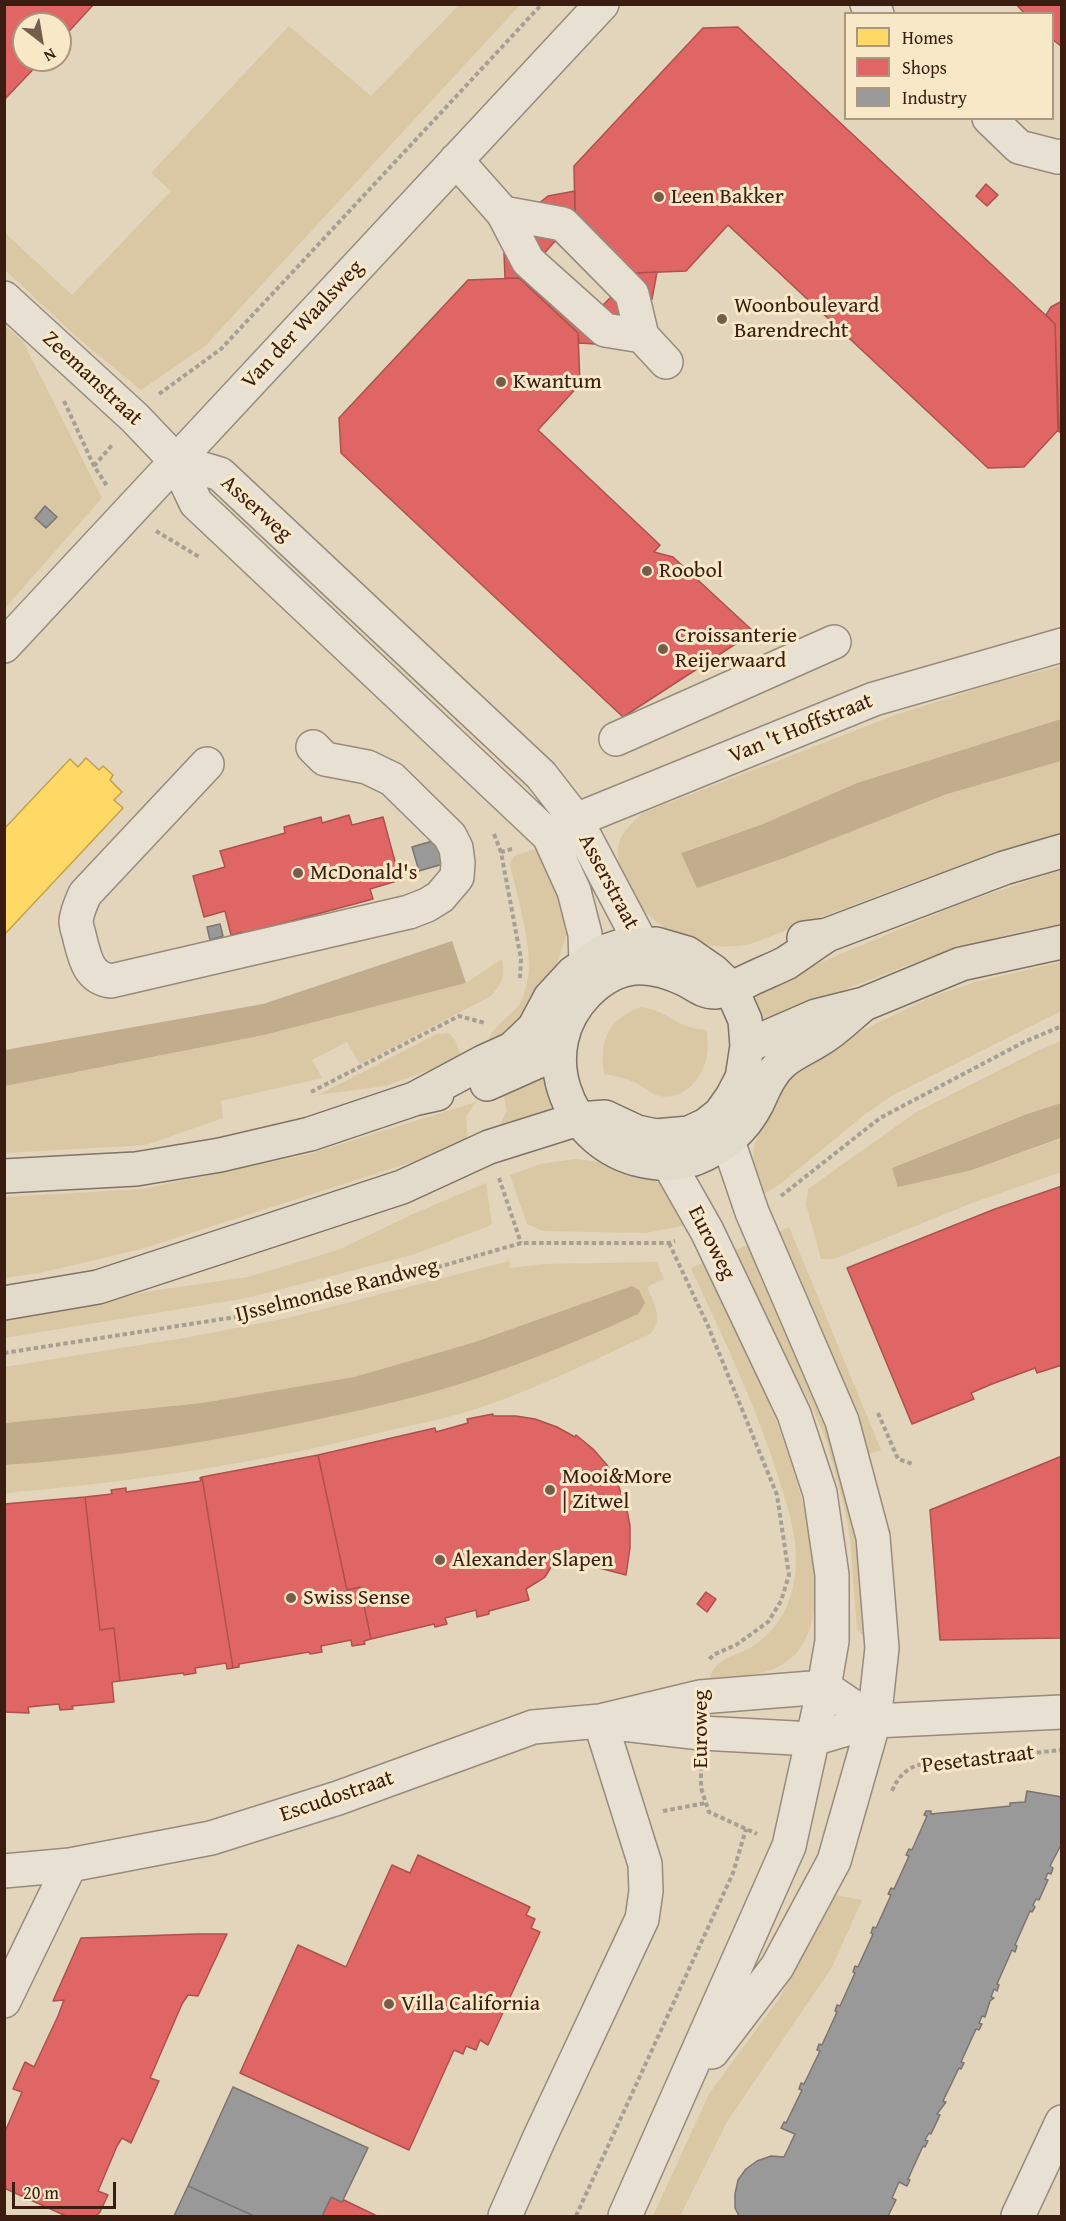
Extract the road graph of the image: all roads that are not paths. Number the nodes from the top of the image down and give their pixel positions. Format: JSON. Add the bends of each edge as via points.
{"nodes":[{"id":1,"x":602,"y":4,"type":"edge"},
{"id":2,"x":991,"y":120,"type":"edge"},
{"id":3,"x":1062,"y":156,"type":"edge"},
{"id":4,"x":456,"y":160,"type":"junction"},
{"id":5,"x":504,"y":213,"type":"junction"},
{"id":6,"x":4,"y":298,"type":"edge"},
{"id":7,"x":642,"y":336,"type":"junction"},
{"id":8,"x":666,"y":362,"type":"dead end"},
{"id":9,"x":176,"y":461,"type":"junction"},
{"id":10,"x":834,"y":642,"type":"dead end"},
{"id":11,"x":1062,"y":645,"type":"edge"},
{"id":12,"x":4,"y":646,"type":"edge"},
{"id":13,"x":616,"y":739,"type":"dead end"},
{"id":14,"x":313,"y":747,"type":"dead end"},
{"id":15,"x":207,"y":764,"type":"dead end"},
{"id":16,"x":562,"y":828,"type":"junction"},
{"id":17,"x":1062,"y":851,"type":"edge"},
{"id":18,"x":1062,"y":942,"type":"edge"},
{"id":19,"x":640,"y":943,"type":"junction"},
{"id":20,"x":586,"y":978,"type":"junction"},
{"id":21,"x":722,"y":979,"type":"junction"},
{"id":22,"x":864,"y":1004,"type":"junction"},
{"id":23,"x":747,"y":1046,"type":"junction"},
{"id":24,"x":560,"y":1048,"type":"junction"},
{"id":25,"x":414,"y":1099,"type":"junction"},
{"id":26,"x":724,"y":1127,"type":"junction"},
{"id":27,"x":586,"y":1129,"type":"junction"},
{"id":28,"x":669,"y":1164,"type":"junction"},
{"id":29,"x":4,"y":1176,"type":"edge"},
{"id":30,"x":4,"y":1303,"type":"edge"},
{"id":31,"x":824,"y":1687,"type":"junction"},
{"id":32,"x":1062,"y":1712,"type":"edge"},
{"id":33,"x":600,"y":1721,"type":"junction"},
{"id":34,"x":874,"y":1721,"type":"junction"},
{"id":35,"x":813,"y":1739,"type":"junction"},
{"id":36,"x":70,"y":1865,"type":"junction"},
{"id":37,"x":4,"y":1871,"type":"edge"},
{"id":38,"x":4,"y":2001,"type":"edge"},
{"id":39,"x":681,"y":2094,"type":"junction"},
{"id":40,"x":1062,"y":2122,"type":"edge"},
{"id":41,"x":505,"y":2217,"type":"edge"},
{"id":42,"x":625,"y":2217,"type":"edge"},
{"id":43,"x":1018,"y":2217,"type":"edge"}],
"edges":[{"from":1,"to":4,"type":"street","name":"Van der Waalsweg"},
{"from":2,"to":3,"type":"street","via":[[1019,147]]},
{"from":4,"to":5,"type":"street"},
{"from":4,"to":9,"type":"street","name":"Van der Waalsweg"},
{"from":5,"to":7,"type":"street","via":[[528,261],[605,330]]},
{"from":5,"to":7,"type":"street","via":[[562,224],[632,294]]},
{"from":6,"to":9,"type":"street","name":"Zeemanstraat","via":[[135,418]]},
{"from":7,"to":8,"type":"street"},
{"from":9,"to":12,"type":"street","name":"Van der Waalsweg"},
{"from":9,"to":16,"type":"street","name":"Asserweg","via":[[220,474],[541,775]]},
{"from":10,"to":13,"type":"street"},
{"from":11,"to":16,"type":"street","name":"Van 't Hoffstraat","via":[[874,699]]},
{"from":14,"to":15,"type":"street","via":[[325,759],[368,767],[392,779],[438,823],[450,836],[457,855],[458,877],[450,888],[410,912],[111,981],[101,979],[86,961],[76,923],[78,908],[86,894]]},
{"from":16,"to":19,"type":"street","name":"Asserstraat"},
{"from":16,"to":20,"type":"street","name":"Asserstraat","via":[[585,934]]},
{"from":17,"to":21,"type":"main road","via":[[1004,868],[827,935],[780,942]]},
{"from":18,"to":22,"type":"main road","via":[[961,964]]},
{"from":19,"to":20,"type":"main road","via":[[603,952]]},
{"from":19,"to":21,"type":"main road","via":[[687,953]]},
{"from":20,"to":21,"type":"main road","via":[[607,978],[635,967],[660,969],[714,992]]},
{"from":20,"to":24,"type":"main road"},
{"from":20,"to":25,"type":"main road","via":[[573,972],[550,998],[534,1028],[512,1049]]},
{"from":21,"to":23,"type":"main road","via":[[745,1020]]},
{"from":22,"to":23,"type":"main road","via":[[816,1016]]},
{"from":22,"to":26,"type":"main road","via":[[823,1038],[783,1062],[747,1122]]},
{"from":23,"to":26,"type":"main road","via":[[742,1078]]},
{"from":24,"to":25,"type":"main road","via":[[490,1083]]},
{"from":24,"to":27,"type":"main road","via":[[564,1092]]},
{"from":25,"to":29,"type":"main road","via":[[310,1134],[220,1155],[136,1169]]},
{"from":26,"to":27,"type":"main road","via":[[706,1125],[689,1133],[656,1136],[605,1117]]},
{"from":26,"to":28,"type":"main road","via":[[694,1159]]},
{"from":26,"to":34,"type":"street","name":"Euroweg","via":[[752,1212],[842,1421],[873,1537],[882,1648]]},
{"from":27,"to":28,"type":"main road","via":[[608,1148],[654,1164]]},
{"from":27,"to":30,"type":"main road","via":[[489,1147],[402,1186],[98,1287]]},
{"from":28,"to":31,"type":"street","name":"Euroweg","via":[[707,1232],[794,1414],[820,1493],[832,1575],[832,1641]]},
{"from":31,"to":33,"type":"street","name":"Escudostraat","via":[[700,1697]]},
{"from":31,"to":34,"type":"street"},
{"from":31,"to":35,"type":"street","name":"Euroweg"},
{"from":32,"to":34,"type":"street","name":"Pesetastraat"},
{"from":33,"to":35,"type":"street","name":"Escudostraat","via":[[700,1733]]},
{"from":33,"to":36,"type":"street","name":"Escudostraat","via":[[533,1727],[338,1798],[211,1838]]},
{"from":33,"to":41,"type":"street","via":[[645,1864],[642,1919]]},
{"from":34,"to":35,"type":"street"},
{"from":34,"to":39,"type":"street","name":"Euroweg","via":[[834,1861],[777,1967]]},
{"from":35,"to":39,"type":"street","name":"Euroweg","via":[[789,1846]]},
{"from":36,"to":37,"type":"street","name":"Escudostraat"},
{"from":36,"to":38,"type":"street"},
{"from":39,"to":42,"type":"street","name":"Euroweg"},
{"from":40,"to":43,"type":"street"}]}
